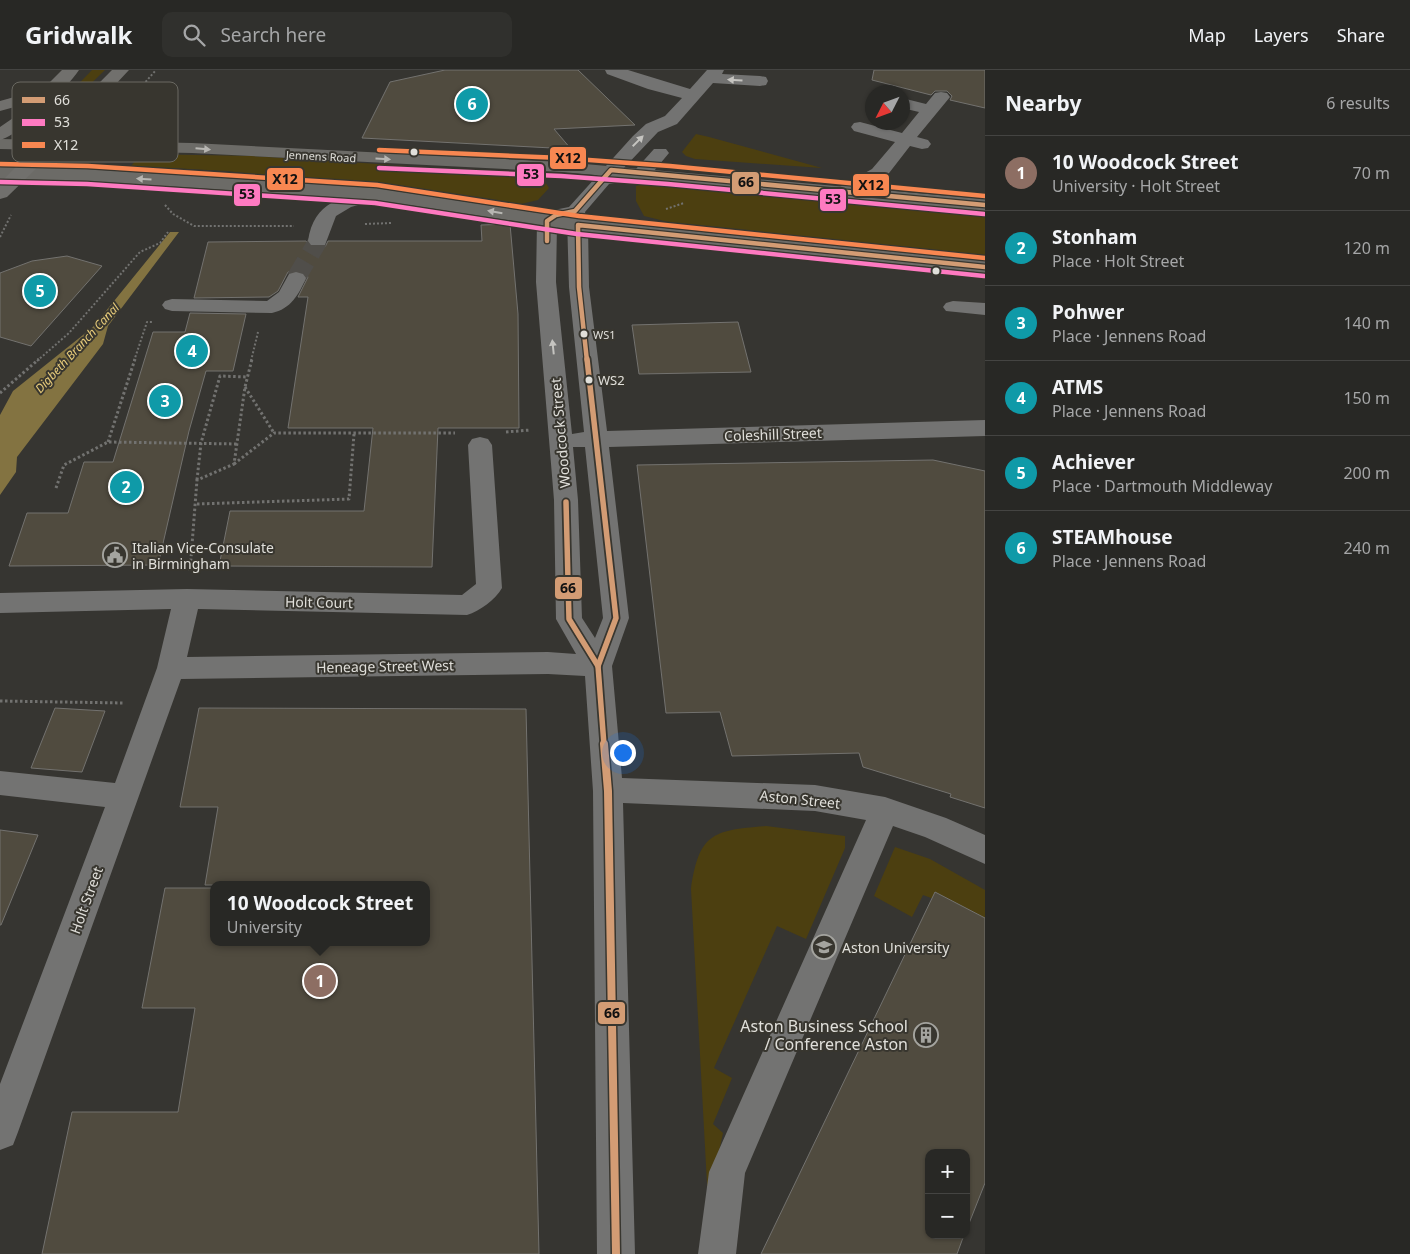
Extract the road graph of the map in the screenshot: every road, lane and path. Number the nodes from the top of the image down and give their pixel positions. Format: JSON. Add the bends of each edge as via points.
{"nodes":[{"id":1,"x":71,"y":70,"type":"edge"},
{"id":2,"x":122,"y":70,"type":"edge"},
{"id":3,"x":156,"y":70,"type":"edge"},
{"id":4,"x":614,"y":70,"type":"edge"},
{"id":5,"x":153,"y":74,"type":"dead end"},
{"id":6,"x":712,"y":74,"type":"edge"},
{"id":7,"x":760,"y":81,"type":"dead end"},
{"id":8,"x":58,"y":82,"type":"edge"},
{"id":9,"x":110,"y":82,"type":"edge"},
{"id":10,"x":692,"y":96,"type":"junction"},
{"id":11,"x":910,"y":103,"type":"edge"},
{"id":12,"x":671,"y":120,"type":"junction"},
{"id":13,"x":860,"y":127,"type":"dead end"},
{"id":14,"x":914,"y":145,"type":"junction"},
{"id":15,"x":178,"y":148,"type":"edge"},
{"id":16,"x":660,"y":153,"type":"junction"},
{"id":17,"x":33,"y":162,"type":"edge"},
{"id":18,"x":0,"y":173,"type":"edge"},
{"id":19,"x":642,"y":173,"type":"junction"},
{"id":20,"x":879,"y":173,"type":"junction"},
{"id":21,"x":19,"y":174,"type":"junction"},
{"id":22,"x":608,"y":175,"type":"junction"},
{"id":23,"x":669,"y":175,"type":"junction"},
{"id":24,"x":845,"y":192,"type":"junction"},
{"id":25,"x":0,"y":193,"type":"edge"},
{"id":26,"x":376,"y":194,"type":"junction"},
{"id":27,"x":901,"y":198,"type":"junction"},
{"id":28,"x":161,"y":201,"type":"dead end"},
{"id":29,"x":689,"y":202,"type":"dead end"},
{"id":30,"x":985,"y":205,"type":"edge"},
{"id":31,"x":11,"y":214,"type":"dead end"},
{"id":32,"x":576,"y":218,"type":"junction"},
{"id":33,"x":547,"y":221,"type":"junction"},
{"id":34,"x":194,"y":226,"type":"dead end"},
{"id":35,"x":168,"y":232,"type":"dead end"},
{"id":36,"x":652,"y":233,"type":"junction"},
{"id":37,"x":0,"y":237,"type":"edge"},
{"id":38,"x":318,"y":242,"type":"tunnel mouth"},
{"id":39,"x":985,"y":267,"type":"edge"},
{"id":40,"x":296,"y":278,"type":"tunnel mouth"},
{"id":41,"x":172,"y":305,"type":"dead end"},
{"id":42,"x":266,"y":307,"type":"junction"},
{"id":43,"x":953,"y":307,"type":"dead end"},
{"id":44,"x":985,"y":310,"type":"edge"},
{"id":45,"x":156,"y":322,"type":"dead end"},
{"id":46,"x":247,"y":377,"type":"junction"},
{"id":47,"x":245,"y":387,"type":"junction"},
{"id":48,"x":0,"y":393,"type":"edge"},
{"id":49,"x":985,"y":428,"type":"edge"},
{"id":50,"x":448,"y":432,"type":"dead end"},
{"id":51,"x":520,"y":432,"type":"dead end"},
{"id":52,"x":274,"y":433,"type":"junction"},
{"id":53,"x":354,"y":434,"type":"junction"},
{"id":54,"x":489,"y":439,"type":"joint"},
{"id":55,"x":562,"y":440,"type":"junction"},
{"id":56,"x":596,"y":441,"type":"junction"},
{"id":57,"x":108,"y":442,"type":"junction"},
{"id":58,"x":201,"y":443,"type":"junction"},
{"id":59,"x":238,"y":444,"type":"junction"},
{"id":60,"x":234,"y":464,"type":"junction"},
{"id":61,"x":197,"y":480,"type":"junction"},
{"id":62,"x":56,"y":488,"type":"dead end"},
{"id":63,"x":197,"y":504,"type":"junction"},
{"id":64,"x":187,"y":598,"type":"junction"},
{"id":65,"x":0,"y":602,"type":"edge"},
{"id":66,"x":598,"y":666,"type":"junction"},
{"id":67,"x":171,"y":668,"type":"junction"},
{"id":68,"x":0,"y":701,"type":"edge"},
{"id":69,"x":159,"y":704,"type":"junction"},
{"id":70,"x":0,"y":783,"type":"edge"},
{"id":71,"x":608,"y":791,"type":"junction"},
{"id":72,"x":125,"y":797,"type":"junction"},
{"id":73,"x":885,"y":810,"type":"junction"},
{"id":74,"x":985,"y":850,"type":"edge"},
{"id":75,"x":0,"y":1132,"type":"edge"},
{"id":76,"x":616,"y":1254,"type":"edge"},
{"id":77,"x":717,"y":1254,"type":"edge"}],
"edges":[{"from":1,"to":8,"type":"highway"},
{"from":2,"to":9,"type":"highway"},
{"from":3,"to":5,"type":"path"},
{"from":4,"to":10,"type":"street"},
{"from":7,"to":6,"type":"street","one_way":true},
{"from":6,"to":10,"type":"street"},
{"from":10,"to":12,"type":"street"},
{"from":11,"to":14,"type":"street","via":[[936,104]]},
{"from":12,"to":16,"type":"street","via":[[673,128]]},
{"from":22,"to":12,"type":"street","one_way":true,"via":[[652,128]]},
{"from":13,"to":14,"type":"street"},
{"from":14,"to":20,"type":"street"},
{"from":15,"to":22,"type":"main road","name":"Jennens Road","one_way":true},
{"from":16,"to":19,"type":"street"},
{"from":16,"to":23,"type":"street"},
{"from":17,"to":21,"type":"highway"},
{"from":18,"to":21,"type":"main road"},
{"from":19,"to":22,"type":"main road","name":"Jennens Road"},
{"from":19,"to":23,"type":"main road","name":"Jennens Road"},
{"from":20,"to":24,"type":"street"},
{"from":20,"to":27,"type":"street"},
{"from":21,"to":25,"type":"highway"},
{"from":26,"to":21,"type":"main road","one_way":true,"via":[[87,175]]},
{"from":22,"to":32,"type":"street"},
{"from":23,"to":24,"type":"main road","name":"Jennens Road"},
{"from":24,"to":27,"type":"main road","name":"Jennens Road"},
{"from":33,"to":26,"type":"main road","one_way":true},
{"from":26,"to":38,"type":"street","via":[[340,205],[323,216]]},
{"from":27,"to":30,"type":"main road","name":"Jennens Road"},
{"from":28,"to":34,"type":"path","via":[[173,214]]},
{"from":29,"to":36,"type":"path","via":[[661,210]]},
{"from":31,"to":37,"type":"path"},
{"from":32,"to":33,"type":"street","via":[[556,215]]},
{"from":32,"to":36,"type":"main road"},
{"from":32,"to":56,"type":"street","name":"Woodcock Street","via":[[579,287]]},
{"from":55,"to":33,"type":"street","name":"Woodcock Street","one_way":true,"via":[[546,282]]},
{"from":35,"to":48,"type":"path","via":[[160,243],[140,252],[69,333]]},
{"from":36,"to":39,"type":"main road"},
{"from":40,"to":42,"type":"street","via":[[281,302]]},
{"from":41,"to":42,"type":"street"},
{"from":42,"to":46,"type":"path"},
{"from":43,"to":44,"type":"street"},
{"from":45,"to":57,"type":"path","via":[[147,322]]},
{"from":46,"to":47,"type":"path"},
{"from":46,"to":58,"type":"path","via":[[220,376]]},
{"from":47,"to":52,"type":"path"},
{"from":47,"to":59,"type":"path"},
{"from":49,"to":56,"type":"street","name":"Coleshill Street","via":[[814,423]]},
{"from":50,"to":53,"type":"path"},
{"from":51,"to":54,"type":"path"},
{"from":52,"to":53,"type":"path"},
{"from":52,"to":60,"type":"path"},
{"from":53,"to":63,"type":"path","via":[[349,499]]},
{"from":54,"to":64,"type":"street","name":"Holt Court","via":[[489,588],[467,604]]},
{"from":55,"to":56,"type":"street","name":"Coleshill Street"},
{"from":55,"to":66,"type":"street","name":"Woodcock Street","via":[[569,619]]},
{"from":56,"to":66,"type":"street","name":"Woodcock Street","via":[[616,618]]},
{"from":57,"to":58,"type":"path"},
{"from":57,"to":62,"type":"path","via":[[64,465]]},
{"from":58,"to":59,"type":"path"},
{"from":58,"to":61,"type":"path"},
{"from":59,"to":60,"type":"path"},
{"from":60,"to":61,"type":"path"},
{"from":61,"to":63,"type":"path"},
{"from":63,"to":64,"type":"path"},
{"from":64,"to":65,"type":"street","name":"Holt Court"},
{"from":64,"to":67,"type":"street","name":"Holt Street"},
{"from":66,"to":67,"type":"street","name":"Heneage Street West","via":[[548,663]]},
{"from":66,"to":71,"type":"street","name":"Woodcock Street"},
{"from":67,"to":69,"type":"street","name":"Holt Street"},
{"from":68,"to":69,"type":"path"},
{"from":69,"to":72,"type":"street","name":"Holt Street"},
{"from":70,"to":72,"type":"street"},
{"from":71,"to":73,"type":"street","name":"Aston Street","via":[[815,798]]},
{"from":71,"to":76,"type":"street","name":"Woodcock Street"},
{"from":72,"to":75,"type":"street","name":"Holt Street"},
{"from":73,"to":74,"type":"street","name":"Aston Street","via":[[935,827]]},
{"from":73,"to":77,"type":"street","via":[[727,1172]]}]}
